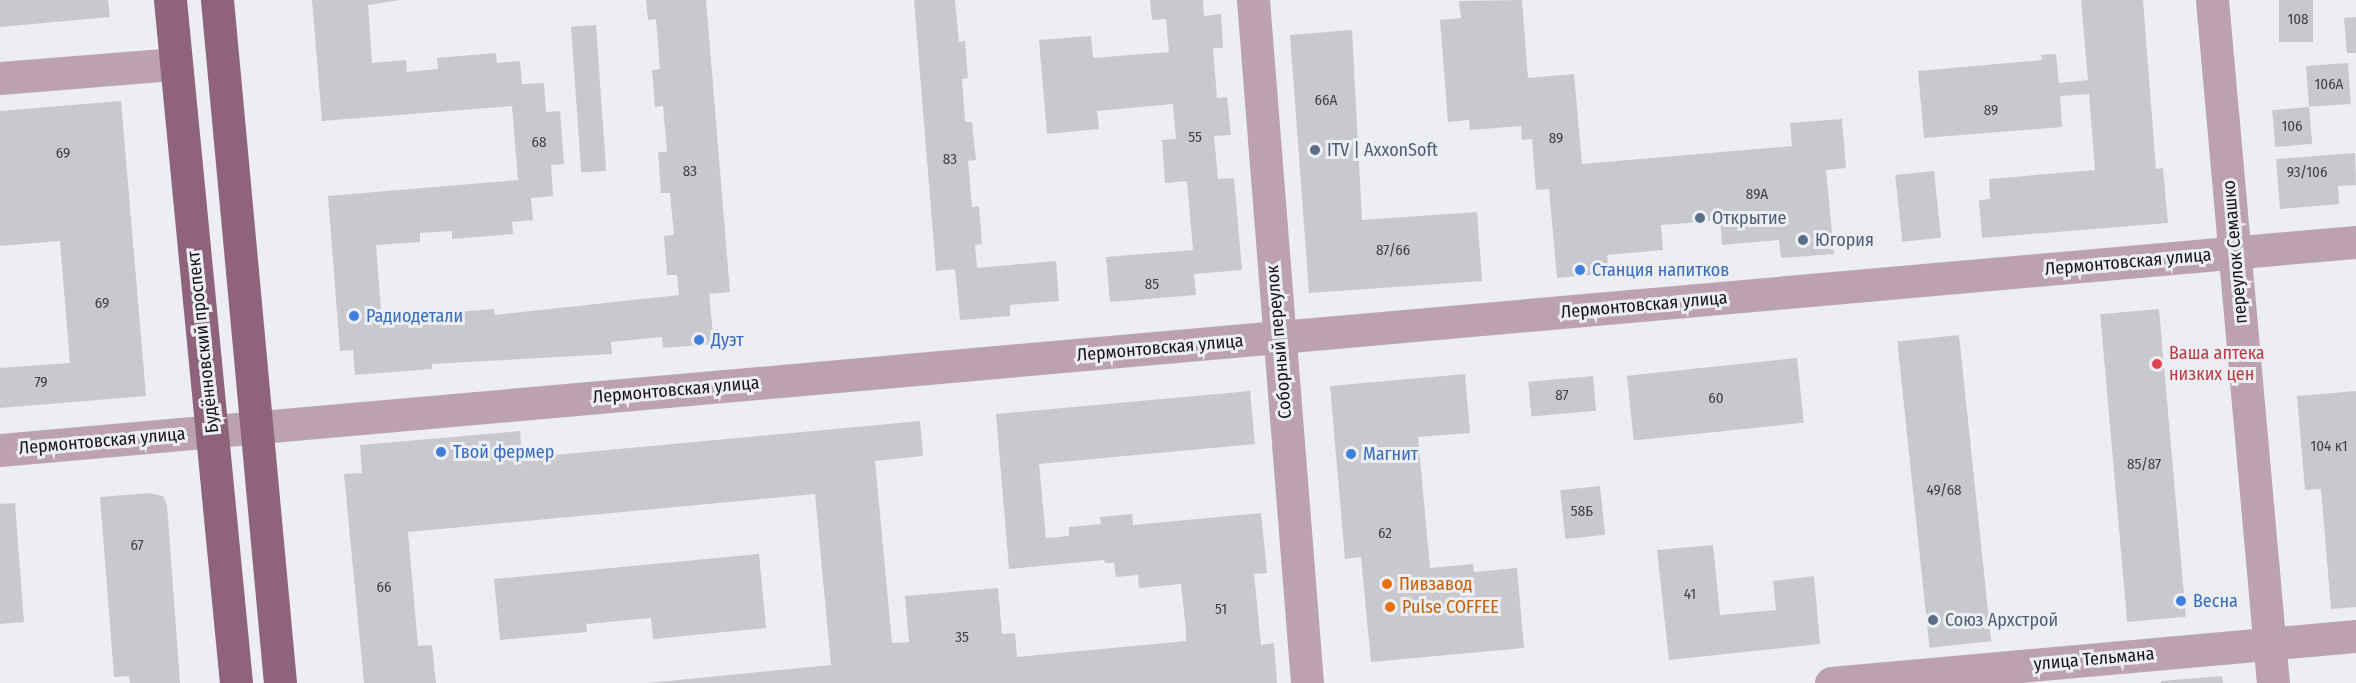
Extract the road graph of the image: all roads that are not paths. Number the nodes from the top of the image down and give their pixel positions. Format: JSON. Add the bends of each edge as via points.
{"nodes":[{"id":1,"x":170,"y":0,"type":"edge"},
{"id":2,"x":217,"y":0,"type":"edge"},
{"id":3,"x":1252,"y":0,"type":"edge"},
{"id":4,"x":2212,"y":0,"type":"edge"},
{"id":5,"x":175,"y":64,"type":"junction"},
{"id":6,"x":0,"y":78,"type":"edge"},
{"id":7,"x":2356,"y":242,"type":"edge"},
{"id":8,"x":2236,"y":253,"type":"junction"},
{"id":9,"x":1278,"y":338,"type":"junction"},
{"id":10,"x":255,"y":427,"type":"junction"},
{"id":11,"x":212,"y":432,"type":"junction"},
{"id":12,"x":0,"y":450,"type":"edge"},
{"id":13,"x":2356,"y":636,"type":"edge"},
{"id":14,"x":2270,"y":644,"type":"junction"},
{"id":15,"x":236,"y":683,"type":"edge"},
{"id":16,"x":280,"y":683,"type":"edge"},
{"id":17,"x":1307,"y":683,"type":"edge"},
{"id":18,"x":1831,"y":683,"type":"edge"},
{"id":19,"x":2273,"y":683,"type":"edge"}],
"edges":[{"from":1,"to":5,"type":"main road","name":"Будённовский проспект"},
{"from":2,"to":10,"type":"main road"},
{"from":3,"to":9,"type":"street","name":"Соборный переулок"},
{"from":4,"to":8,"type":"street","name":"переулок Семашко"},
{"from":5,"to":6,"type":"street"},
{"from":5,"to":11,"type":"main road","name":"Будённовский проспект"},
{"from":7,"to":8,"type":"street","name":"Лермонтовская улица"},
{"from":8,"to":9,"type":"street","name":"Лермонтовская улица"},
{"from":8,"to":14,"type":"street","name":"переулок Семашко"},
{"from":9,"to":10,"type":"street","name":"Лермонтовская улица"},
{"from":9,"to":17,"type":"street","name":"Соборный переулок"},
{"from":10,"to":11,"type":"street","name":"Лермонтовская улица"},
{"from":10,"to":16,"type":"main road"},
{"from":11,"to":12,"type":"street","name":"Лермонтовская улица"},
{"from":11,"to":15,"type":"main road","name":"Будённовский проспект"},
{"from":13,"to":14,"type":"street","name":"улица Тельмана"},
{"from":14,"to":18,"type":"street","name":"улица Тельмана"},
{"from":14,"to":19,"type":"street","name":"переулок Семашко"}]}
